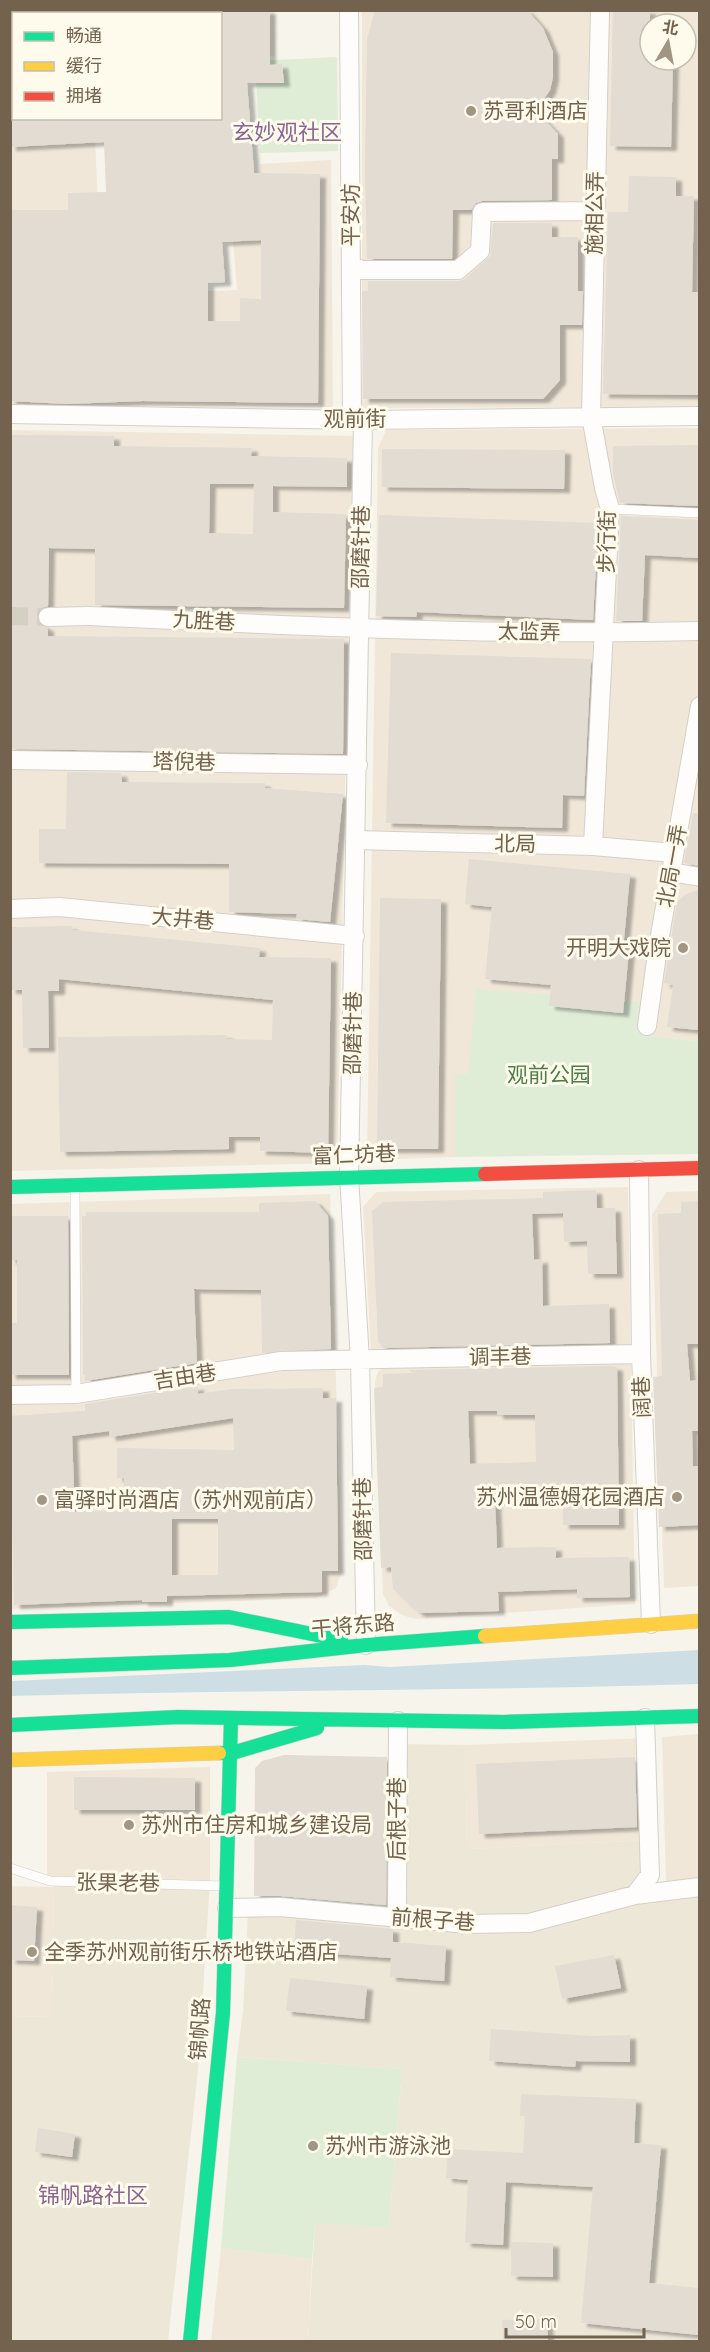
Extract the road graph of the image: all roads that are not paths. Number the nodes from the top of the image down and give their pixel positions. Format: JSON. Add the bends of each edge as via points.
{"nodes":[{"id":1,"x":349,"y":10,"type":"edge"},
{"id":2,"x":600,"y":10,"type":"edge"},
{"id":3,"x":595,"y":211,"type":"junction"},
{"id":4,"x":351,"y":267,"type":"junction"},
{"id":5,"x":10,"y":414,"type":"edge"},
{"id":6,"x":699,"y":416,"type":"edge"},
{"id":7,"x":591,"y":417,"type":"junction"},
{"id":8,"x":358,"y":420,"type":"junction"},
{"id":9,"x":610,"y":508,"type":"junction"},
{"id":10,"x":699,"y":513,"type":"edge"},
{"id":11,"x":48,"y":617,"type":"tunnel mouth"},
{"id":12,"x":359,"y":629,"type":"junction"},
{"id":13,"x":699,"y":631,"type":"edge"},
{"id":14,"x":603,"y":633,"type":"junction"},
{"id":15,"x":699,"y":706,"type":"edge"},
{"id":16,"x":10,"y":760,"type":"edge"},
{"id":17,"x":695,"y":764,"type":"edge"},
{"id":18,"x":358,"y":765,"type":"junction"},
{"id":19,"x":356,"y":840,"type":"junction"},
{"id":20,"x":593,"y":846,"type":"junction"},
{"id":21,"x":674,"y":853,"type":"junction"},
{"id":22,"x":671,"y":872,"type":"junction"},
{"id":23,"x":699,"y":877,"type":"edge"},
{"id":24,"x":10,"y":909,"type":"edge"},
{"id":25,"x":355,"y":936,"type":"junction"},
{"id":26,"x":647,"y":1026,"type":"dead end"},
{"id":27,"x":699,"y":1168,"type":"edge"},
{"id":28,"x":639,"y":1170,"type":"junction"},
{"id":29,"x":349,"y":1176,"type":"junction"},
{"id":30,"x":75,"y":1186,"type":"junction"},
{"id":31,"x":10,"y":1187,"type":"edge"},
{"id":32,"x":641,"y":1354,"type":"junction"},
{"id":33,"x":360,"y":1360,"type":"junction"},
{"id":34,"x":76,"y":1394,"type":"junction"},
{"id":35,"x":10,"y":1395,"type":"edge"},
{"id":36,"x":699,"y":1621,"type":"edge"},
{"id":37,"x":10,"y":1622,"type":"edge"},
{"id":38,"x":651,"y":1624,"type":"junction"},
{"id":39,"x":366,"y":1645,"type":"junction"},
{"id":40,"x":10,"y":1668,"type":"edge"},
{"id":41,"x":699,"y":1716,"type":"edge"},
{"id":42,"x":231,"y":1718,"type":"junction"},
{"id":43,"x":645,"y":1718,"type":"junction"},
{"id":44,"x":342,"y":1720,"type":"junction"},
{"id":45,"x":398,"y":1721,"type":"junction"},
{"id":46,"x":10,"y":1725,"type":"edge"},
{"id":47,"x":232,"y":1753,"type":"junction"},
{"id":48,"x":10,"y":1760,"type":"edge"},
{"id":49,"x":10,"y":1868,"type":"edge"},
{"id":50,"x":227,"y":1886,"type":"junction"},
{"id":51,"x":699,"y":1887,"type":"edge"},
{"id":52,"x":635,"y":1895,"type":"junction"},
{"id":53,"x":227,"y":1908,"type":"junction"},
{"id":54,"x":397,"y":1917,"type":"junction"},
{"id":55,"x":190,"y":2342,"type":"edge"}],
"edges":[{"from":1,"to":4,"type":"street","name":"平安坊"},
{"from":2,"to":3,"type":"street","name":"施相公弄"},
{"from":3,"to":4,"type":"street","via":[[482,212],[480,251],[458,270]]},
{"from":3,"to":7,"type":"street","name":"施相公弄"},
{"from":4,"to":8,"type":"street","name":"平安坊"},
{"from":5,"to":8,"type":"street","name":"观前街"},
{"from":6,"to":7,"type":"street","name":"观前街"},
{"from":7,"to":8,"type":"street","name":"观前街"},
{"from":7,"to":9,"type":"street","name":"步行街"},
{"from":8,"to":12,"type":"street","name":"邵磨针巷"},
{"from":9,"to":10,"type":"lane"},
{"from":9,"to":14,"type":"street","name":"步行街"},
{"from":11,"to":12,"type":"street","name":"九胜巷"},
{"from":12,"to":14,"type":"street","name":"太监弄"},
{"from":12,"to":18,"type":"street","name":"邵磨针巷"},
{"from":13,"to":14,"type":"street","name":"太监弄"},
{"from":14,"to":20,"type":"street","name":"步行街"},
{"from":15,"to":17,"type":"street","name":"北局一弄"},
{"from":16,"to":18,"type":"street","name":"塔倪巷"},
{"from":17,"to":21,"type":"street","name":"北局一弄"},
{"from":18,"to":19,"type":"street","name":"邵磨针巷"},
{"from":19,"to":20,"type":"street","name":"北局"},
{"from":19,"to":25,"type":"street","name":"邵磨针巷"},
{"from":20,"to":21,"type":"street","name":"北局"},
{"from":21,"to":22,"type":"street","name":"北局一弄"},
{"from":22,"to":23,"type":"street"},
{"from":22,"to":26,"type":"street","name":"北局一弄"},
{"from":24,"to":25,"type":"street","name":"大井巷","via":[[58,907]]},
{"from":25,"to":29,"type":"street","name":"邵磨针巷"},
{"from":27,"to":28,"type":"main road","name":"富仁坊巷"},
{"from":28,"to":29,"type":"main road","name":"富仁坊巷"},
{"from":28,"to":32,"type":"street","name":"阔巷"},
{"from":29,"to":30,"type":"main road","name":"富仁坊巷"},
{"from":29,"to":33,"type":"street","name":"邵磨针巷"},
{"from":30,"to":31,"type":"main road","name":"富仁坊巷"},
{"from":30,"to":34,"type":"lane"},
{"from":32,"to":33,"type":"street","name":"调丰巷"},
{"from":32,"to":38,"type":"street","name":"阔巷"},
{"from":33,"to":34,"type":"street","name":"吉由巷","via":[[280,1361]]},
{"from":33,"to":39,"type":"street","name":"邵磨针巷"},
{"from":34,"to":35,"type":"street","name":"吉由巷"},
{"from":36,"to":38,"type":"main road","name":"干将东路"},
{"from":37,"to":39,"type":"main road","via":[[229,1617]]},
{"from":38,"to":39,"type":"main road","name":"干将东路"},
{"from":39,"to":40,"type":"main road","name":"干将东路","via":[[230,1660]]},
{"from":41,"to":43,"type":"main road"},
{"from":42,"to":44,"type":"main road"},
{"from":42,"to":46,"type":"main road"},
{"from":42,"to":47,"type":"main road","name":"锦帆路"},
{"from":43,"to":45,"type":"main road"},
{"from":43,"to":52,"type":"street","via":[[650,1875]]},
{"from":44,"to":45,"type":"main road"},
{"from":44,"to":47,"type":"main road"},
{"from":45,"to":54,"type":"street","name":"后根子巷"},
{"from":47,"to":48,"type":"main road"},
{"from":47,"to":50,"type":"main road","name":"锦帆路"},
{"from":49,"to":50,"type":"lane","name":"张果老巷","via":[[50,1881]]},
{"from":50,"to":53,"type":"main road","name":"锦帆路"},
{"from":51,"to":52,"type":"street","name":"前根子巷"},
{"from":52,"to":54,"type":"street","name":"前根子巷","via":[[530,1923],[468,1924]]},
{"from":53,"to":54,"type":"street","name":"前根子巷","via":[[280,1907]]},
{"from":53,"to":55,"type":"main road","name":"锦帆路","via":[[218,2065]]}]}
